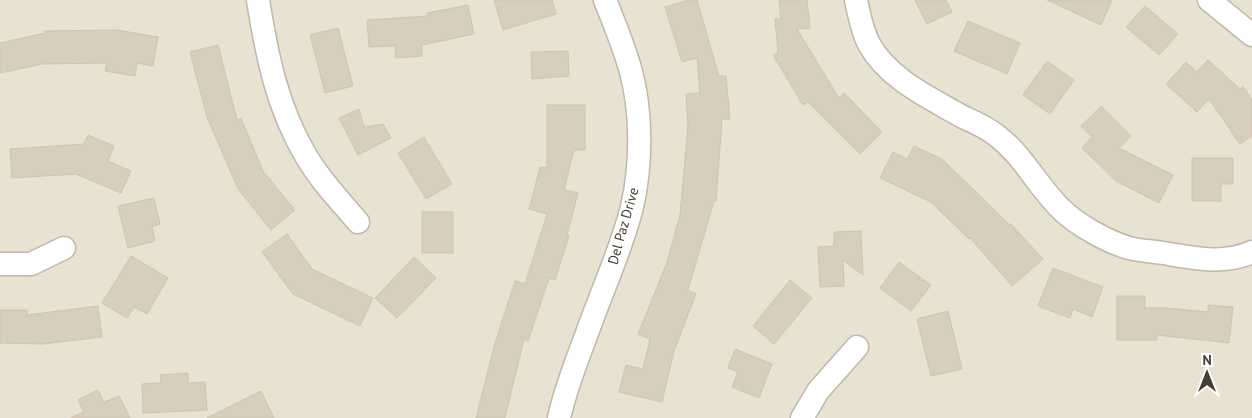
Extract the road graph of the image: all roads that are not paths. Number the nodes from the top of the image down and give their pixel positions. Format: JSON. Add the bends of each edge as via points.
{"nodes":[{"id":1,"x":258,"y":0,"type":"edge"},
{"id":2,"x":605,"y":0,"type":"edge"},
{"id":3,"x":856,"y":0,"type":"edge"},
{"id":4,"x":1209,"y":0,"type":"edge"},
{"id":5,"x":1252,"y":35,"type":"edge"},
{"id":6,"x":358,"y":222,"type":"dead end"},
{"id":7,"x":64,"y":248,"type":"dead end"},
{"id":8,"x":1252,"y":252,"type":"edge"},
{"id":9,"x":0,"y":264,"type":"edge"},
{"id":10,"x":856,"y":347,"type":"dead end"},
{"id":11,"x":559,"y":418,"type":"edge"},
{"id":12,"x":802,"y":418,"type":"edge"}],
"edges":[{"from":1,"to":6,"type":"street","via":[[268,62],[291,127],[306,157]]},
{"from":2,"to":11,"type":"street","name":"Del Paz Drive","via":[[630,68],[636,97],[636,178],[624,232]]},
{"from":3,"to":8,"type":"street","via":[[868,44],[881,61],[915,90],[995,134],[1015,152],[1061,209],[1082,225],[1129,248],[1218,260]]},
{"from":4,"to":5,"type":"street"},
{"from":7,"to":9,"type":"street","via":[[32,264]]},
{"from":10,"to":12,"type":"street","via":[[818,391]]}]}
